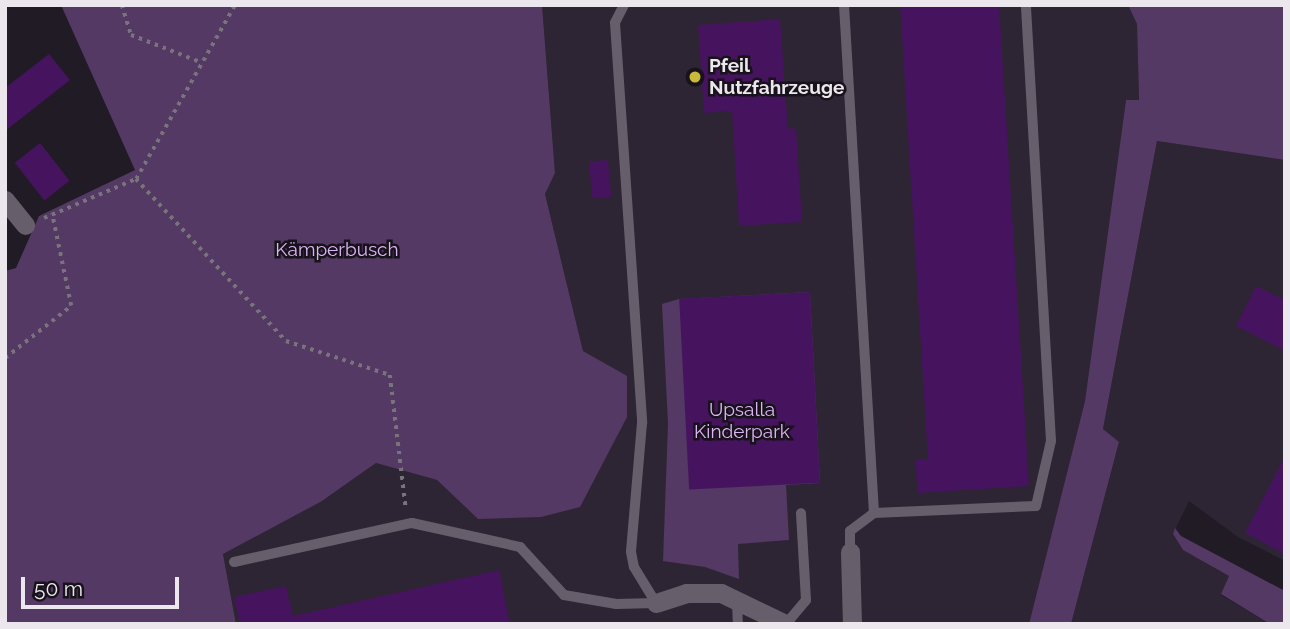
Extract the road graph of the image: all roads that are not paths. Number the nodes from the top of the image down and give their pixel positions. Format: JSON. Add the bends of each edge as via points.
{"nodes":[{"id":1,"x":624,"y":5,"type":"edge"},
{"id":2,"x":844,"y":5,"type":"edge"},
{"id":3,"x":1026,"y":5,"type":"edge"},
{"id":4,"x":5,"y":200,"type":"edge"},
{"id":5,"x":25,"y":225,"type":"road end"},
{"id":6,"x":801,"y":513,"type":"dead end"},
{"id":7,"x":874,"y":513,"type":"junction"},
{"id":8,"x":850,"y":552,"type":"joint"},
{"id":9,"x":234,"y":562,"type":"dead end"},
{"id":10,"x":737,"y":599,"type":"junction"},
{"id":11,"x":656,"y":603,"type":"junction"},
{"id":12,"x":738,"y":624,"type":"edge"},
{"id":13,"x":786,"y":624,"type":"edge"},
{"id":14,"x":852,"y":624,"type":"edge"}],
"edges":[{"from":1,"to":11,"type":"lane","via":[[615,23],[642,423],[631,552],[634,567]]},
{"from":2,"to":7,"type":"lane"},
{"from":3,"to":7,"type":"lane","via":[[1051,441],[1036,506]]},
{"from":4,"to":5,"type":"street"},
{"from":6,"to":13,"type":"lane","via":[[806,600]]},
{"from":7,"to":8,"type":"lane","via":[[850,531]]},
{"from":8,"to":14,"type":"street"},
{"from":9,"to":11,"type":"lane","via":[[408,525],[520,547],[564,595],[616,604]]},
{"from":10,"to":11,"type":"street","via":[[721,593],[686,593]]},
{"from":10,"to":12,"type":"lane"},
{"from":10,"to":13,"type":"street"}]}
